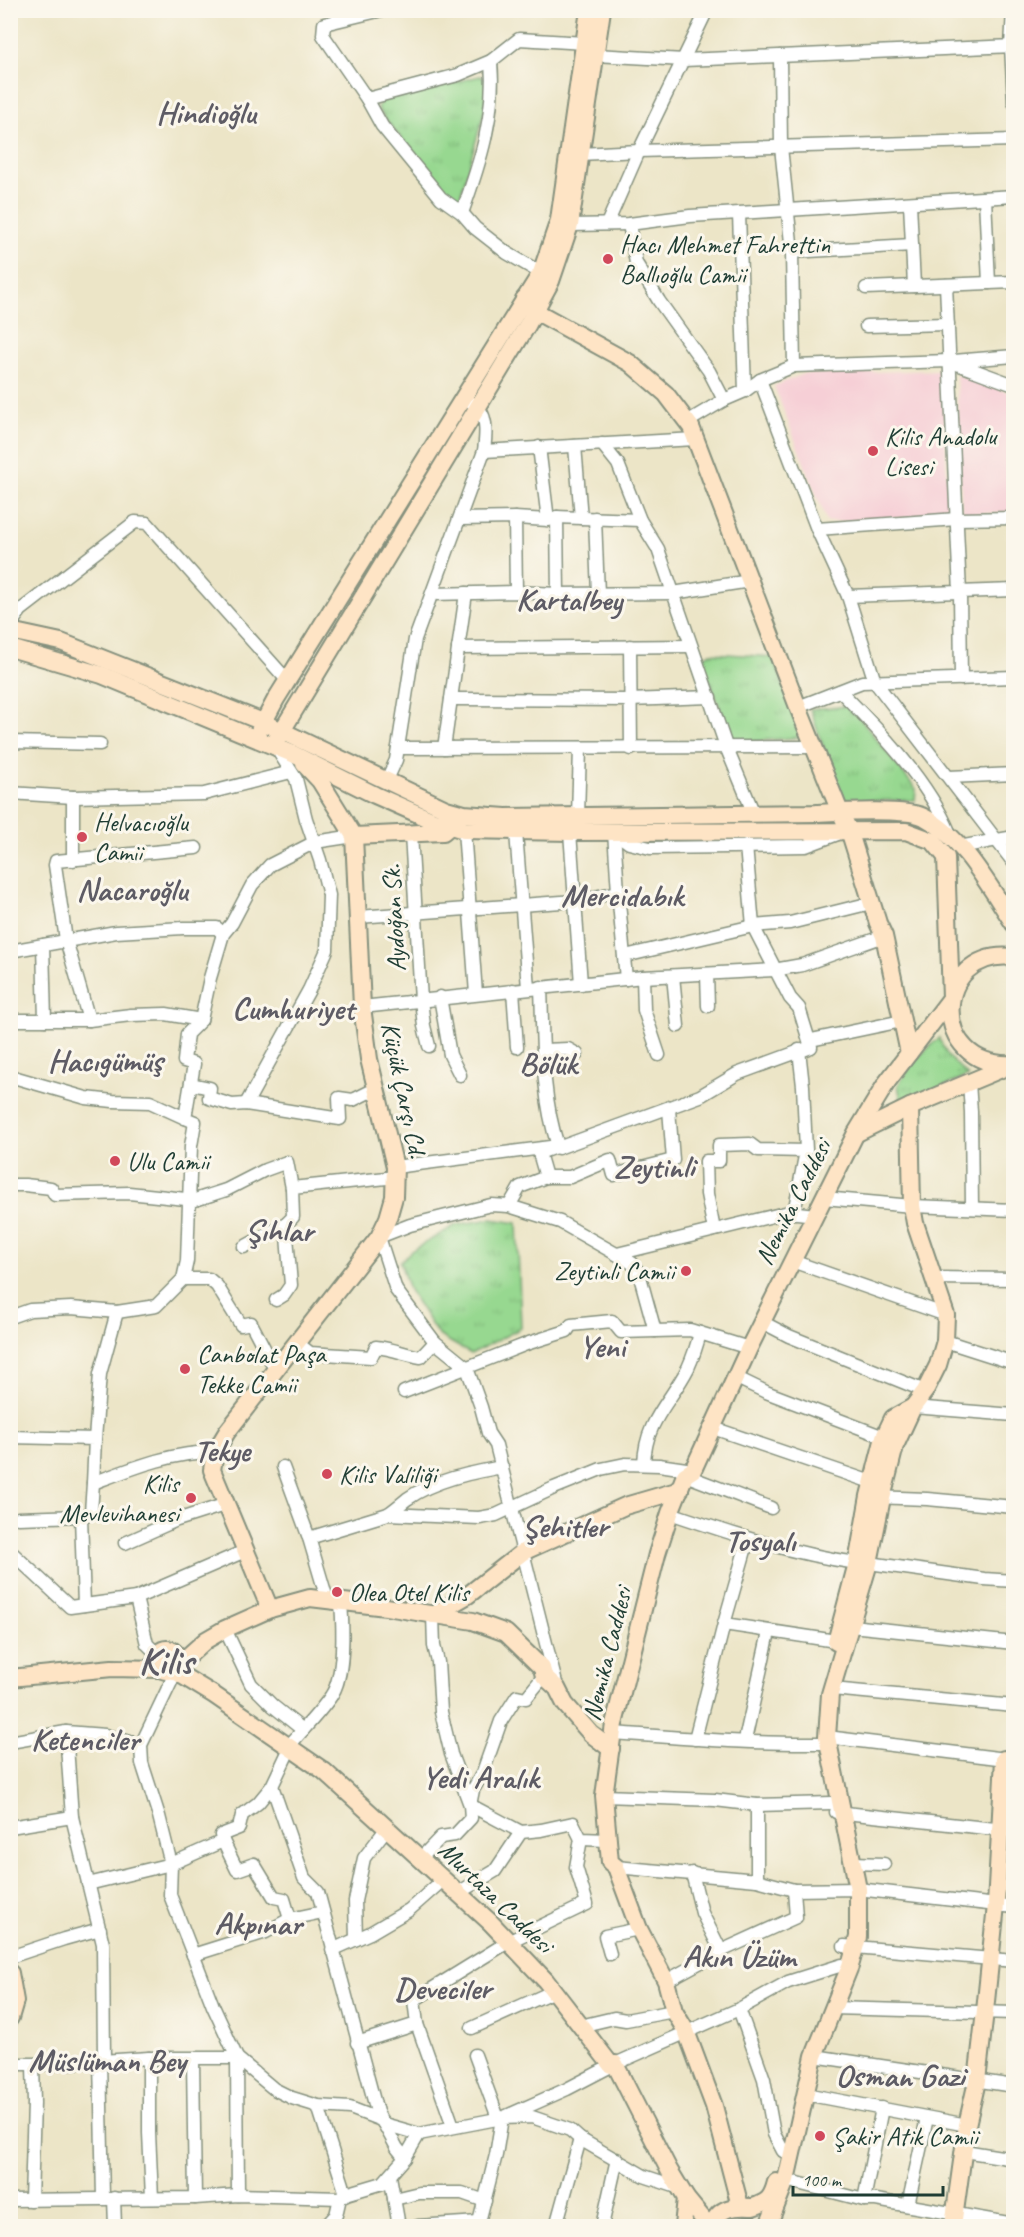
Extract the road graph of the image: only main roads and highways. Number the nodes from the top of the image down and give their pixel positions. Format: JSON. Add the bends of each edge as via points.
{"nodes":[{"id":1,"x":589,"y":10,"type":"edge"},
{"id":2,"x":602,"y":10,"type":"edge"},
{"id":3,"x":590,"y":49,"type":"junction"},
{"id":4,"x":529,"y":305,"type":"junction"},
{"id":5,"x":471,"y":402,"type":"junction"},
{"id":6,"x":10,"y":631,"type":"edge"},
{"id":7,"x":10,"y":648,"type":"edge"},
{"id":8,"x":276,"y":699,"type":"junction"},
{"id":9,"x":297,"y":705,"type":"junction"},
{"id":10,"x":244,"y":715,"type":"junction"},
{"id":11,"x":259,"y":730,"type":"junction"},
{"id":12,"x":277,"y":738,"type":"junction"},
{"id":13,"x":298,"y":748,"type":"junction"},
{"id":14,"x":840,"y":812,"type":"junction"},
{"id":15,"x":457,"y":828,"type":"junction"},
{"id":16,"x":849,"y":830,"type":"junction"},
{"id":17,"x":354,"y":836,"type":"junction"},
{"id":18,"x":1014,"y":924,"type":"edge"},
{"id":19,"x":1014,"y":957,"type":"edge"},
{"id":20,"x":951,"y":998,"type":"junction"},
{"id":21,"x":909,"y":1053,"type":"junction"},
{"id":22,"x":1013,"y":1065,"type":"edge"},
{"id":23,"x":910,"y":1107,"type":"junction"},
{"id":24,"x":856,"y":1133,"type":"junction"},
{"id":25,"x":913,"y":1407,"type":"junction"},
{"id":26,"x":686,"y":1478,"type":"junction"},
{"id":27,"x":877,"y":1490,"type":"junction"},
{"id":28,"x":863,"y":1563,"type":"junction"},
{"id":29,"x":270,"y":1609,"type":"junction"},
{"id":30,"x":433,"y":1615,"type":"junction"},
{"id":31,"x":168,"y":1662,"type":"junction"},
{"id":32,"x":10,"y":1678,"type":"edge"},
{"id":33,"x":824,"y":1740,"type":"junction"},
{"id":34,"x":612,"y":1741,"type":"junction"},
{"id":35,"x":1009,"y":1760,"type":"edge"},
{"id":36,"x":836,"y":1809,"type":"junction"},
{"id":37,"x":1007,"y":1831,"type":"edge"},
{"id":38,"x":853,"y":1890,"type":"junction"},
{"id":39,"x":850,"y":1946,"type":"junction"},
{"id":40,"x":10,"y":1973,"type":"edge"},
{"id":41,"x":13,"y":2001,"type":"edge"},
{"id":42,"x":10,"y":2018,"type":"edge"},
{"id":43,"x":683,"y":2193,"type":"junction"},
{"id":44,"x":747,"y":2207,"type":"junction"},
{"id":45,"x":954,"y":2221,"type":"edge"},
{"id":46,"x":683,"y":2226,"type":"edge"},
{"id":47,"x":710,"y":2226,"type":"edge"},
{"id":48,"x":767,"y":2226,"type":"edge"}],
"edges":[{"from":1,"to":3,"type":"main road"},
{"from":2,"to":3,"type":"main road"},
{"from":3,"to":4,"type":"main road","via":[[559,220]]},
{"from":3,"to":4,"type":"main road","via":[[570,225],[551,281]]},
{"from":4,"to":5,"type":"main road"},
{"from":4,"to":14,"type":"main road","via":[[630,363],[666,394],[687,422]]},
{"from":5,"to":8,"type":"main road"},
{"from":5,"to":9,"type":"main road"},
{"from":6,"to":10,"type":"main road","via":[[60,642]]},
{"from":7,"to":11,"type":"main road","via":[[102,675]]},
{"from":8,"to":10,"type":"main road"},
{"from":8,"to":11,"type":"main road"},
{"from":9,"to":12,"type":"main road"},
{"from":9,"to":13,"type":"main road"},
{"from":10,"to":11,"type":"main road"},
{"from":11,"to":12,"type":"main road"},
{"from":12,"to":13,"type":"main road"},
{"from":13,"to":14,"type":"main road","via":[[464,814],[506,817]]},
{"from":13,"to":15,"type":"main road","via":[[375,795]]},
{"from":13,"to":17,"type":"main road"},
{"from":14,"to":16,"type":"main road"},
{"from":14,"to":18,"type":"main road","via":[[921,815],[959,842]]},
{"from":15,"to":16,"type":"main road","via":[[570,832]]},
{"from":15,"to":17,"type":"main road"},
{"from":16,"to":20,"type":"main road","via":[[906,831],[933,841],[946,857]]},
{"from":16,"to":21,"type":"main road","via":[[884,936]]},
{"from":17,"to":29,"type":"main road","name":"Küçük Çarşı Cd.","via":[[362,1007],[369,1059],[396,1172],[394,1197],[379,1237],[215,1452],[212,1470]]},
{"from":19,"to":20,"type":"main road","name":"Nemika Caddesi","via":[[985,960],[970,968]]},
{"from":20,"to":21,"type":"main road","name":"Nemika Caddesi"},
{"from":20,"to":22,"type":"main road","via":[[954,1033],[964,1048],[995,1065]]},
{"from":21,"to":24,"type":"main road","name":"Nemika Caddesi"},
{"from":22,"to":23,"type":"main road"},
{"from":23,"to":24,"type":"main road"},
{"from":23,"to":25,"type":"main road","via":[[912,1206],[946,1316],[945,1341],[938,1365]]},
{"from":24,"to":26,"type":"main road","name":"Nemika Caddesi","via":[[749,1347],[714,1428]]},
{"from":25,"to":27,"type":"main road"},
{"from":25,"to":27,"type":"main road","via":[[893,1419],[884,1437]]},
{"from":26,"to":30,"type":"main road","via":[[523,1552],[468,1595]]},
{"from":26,"to":34,"type":"main road","name":"Nemika Caddesi","via":[[657,1554]]},
{"from":27,"to":28,"type":"main road"},
{"from":28,"to":33,"type":"main road","via":[[851,1626],[830,1694]]},
{"from":28,"to":33,"type":"main road","via":[[821,1695]]},
{"from":29,"to":30,"type":"main road","via":[[310,1598]]},
{"from":29,"to":31,"type":"main road","via":[[225,1629]]},
{"from":30,"to":34,"type":"main road","via":[[473,1621],[506,1633],[542,1668],[544,1676],[591,1734]]},
{"from":31,"to":32,"type":"main road"},
{"from":31,"to":43,"type":"main road","name":"Murtaza Caddesi","via":[[324,1771],[508,1942],[554,1991],[611,2065],[615,2064]]},
{"from":33,"to":36,"type":"main road"},
{"from":34,"to":44,"type":"main road","name":"Nemika Caddesi","via":[[604,1796],[610,1862],[616,1867],[639,1929],[686,2031]]},
{"from":35,"to":37,"type":"main road"},
{"from":36,"to":38,"type":"main road"},
{"from":36,"to":38,"type":"main road","via":[[853,1863]]},
{"from":37,"to":45,"type":"main road","via":[[977,2081]]},
{"from":38,"to":39,"type":"main road","via":[[846,1935]]},
{"from":39,"to":44,"type":"main road","via":[[804,2051],[772,2196],[765,2203]]},
{"from":39,"to":48,"type":"main road","via":[[850,1966],[814,2056],[786,2180]]},
{"from":40,"to":41,"type":"main road"},
{"from":41,"to":42,"type":"main road"},
{"from":43,"to":46,"type":"main road"},
{"from":43,"to":47,"type":"main road","name":"Murtaza Caddesi"},
{"from":44,"to":47,"type":"main road","via":[[724,2210]]},
{"from":44,"to":48,"type":"main road","name":"Nemika Caddesi"}]}
